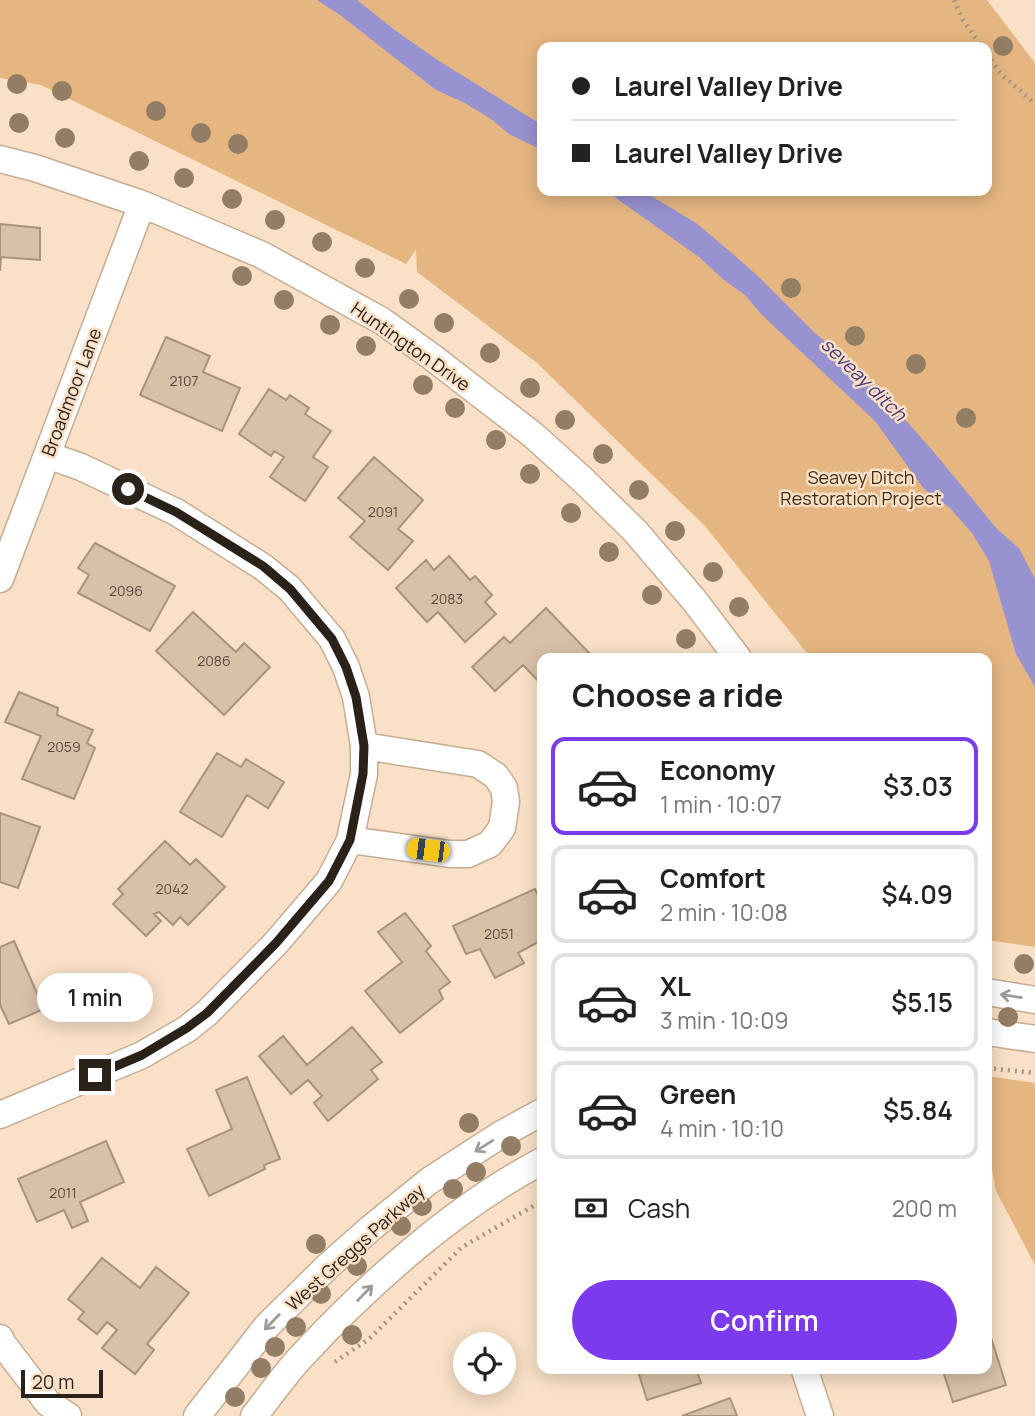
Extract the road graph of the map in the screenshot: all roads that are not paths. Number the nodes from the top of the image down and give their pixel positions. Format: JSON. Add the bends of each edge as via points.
{"nodes":[{"id":1,"x":0,"y":159,"type":"edge"},
{"id":2,"x":142,"y":204,"type":"junction"},
{"id":3,"x":47,"y":455,"type":"junction"},
{"id":4,"x":0,"y":579,"type":"edge"},
{"id":5,"x":734,"y":653,"type":"edge"},
{"id":6,"x":364,"y":746,"type":"junction"},
{"id":7,"x":350,"y":840,"type":"junction"},
{"id":8,"x":992,"y":993,"type":"edge"},
{"id":9,"x":1035,"y":1000,"type":"edge"},
{"id":10,"x":992,"y":1033,"type":"edge"},
{"id":11,"x":1035,"y":1039,"type":"edge"},
{"id":12,"x":0,"y":1115,"type":"edge"},
{"id":13,"x":537,"y":1115,"type":"edge"},
{"id":14,"x":537,"y":1164,"type":"edge"},
{"id":15,"x":0,"y":1338,"type":"edge"},
{"id":16,"x":806,"y":1374,"type":"edge"},
{"id":17,"x":68,"y":1416,"type":"edge"},
{"id":18,"x":197,"y":1416,"type":"edge"},
{"id":19,"x":254,"y":1416,"type":"edge"},
{"id":20,"x":820,"y":1416,"type":"edge"}],
"edges":[{"from":1,"to":2,"type":"street","name":"Huntington Drive"},
{"from":2,"to":3,"type":"street","name":"Broadmoor Lane"},
{"from":2,"to":5,"type":"street","name":"Huntington Drive","via":[[262,255],[382,321],[432,357],[584,481],[635,531]]},
{"from":3,"to":4,"type":"street","name":"Broadmoor Lane"},
{"from":3,"to":6,"type":"street","via":[[176,512],[263,566],[290,589],[332,639],[346,667]]},
{"from":6,"to":7,"type":"street"},
{"from":6,"to":7,"type":"street","via":[[478,764],[496,776],[506,802],[502,828],[490,844],[468,854]]},
{"from":7,"to":12,"type":"street","via":[[329,881],[207,1013],[142,1055]]},
{"from":9,"to":8,"type":"street","one_way":true},
{"from":10,"to":11,"type":"street"},
{"from":13,"to":18,"type":"street","name":"West Greggs Parkway","one_way":true,"via":[[429,1181],[328,1266],[267,1326]]},
{"from":19,"to":14,"type":"street","one_way":true,"via":[[300,1358],[373,1284],[447,1223]]},
{"from":15,"to":17,"type":"street","via":[[48,1403]]},
{"from":16,"to":20,"type":"street"}]}
